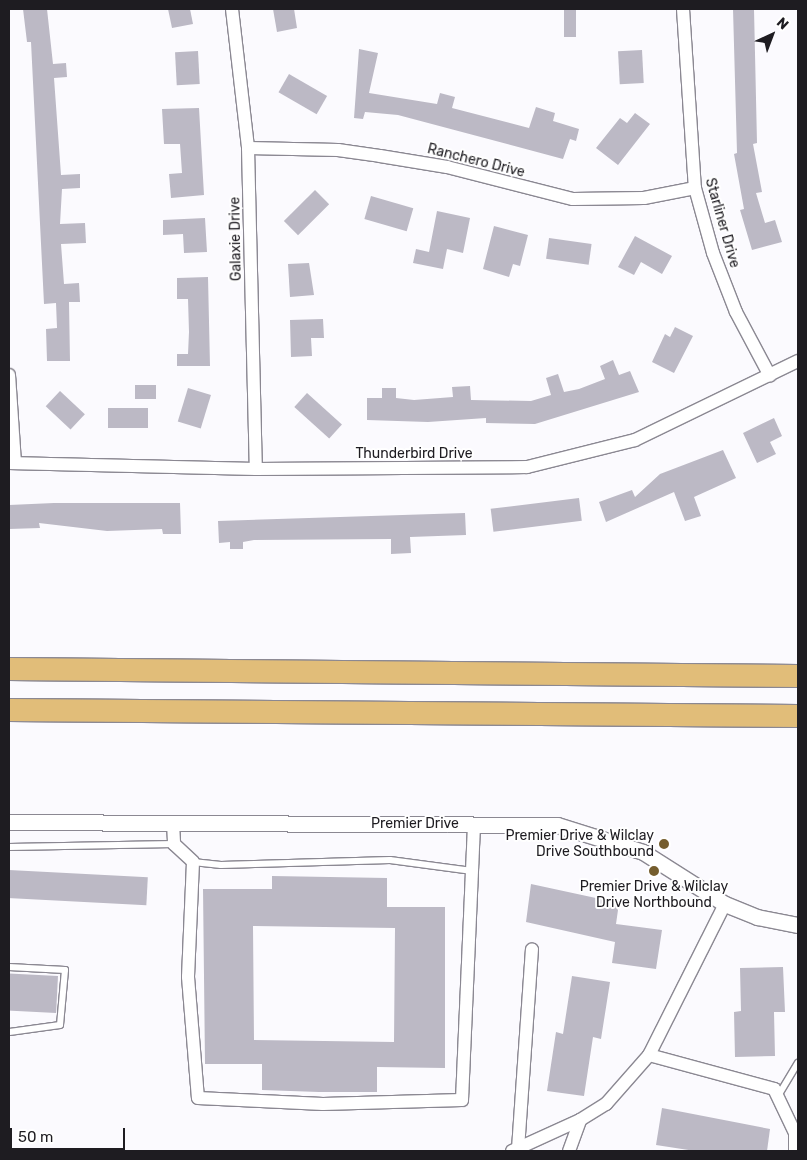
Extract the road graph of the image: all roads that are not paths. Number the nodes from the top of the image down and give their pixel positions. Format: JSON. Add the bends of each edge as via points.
{"nodes":[{"id":1,"x":232,"y":9,"type":"edge"},
{"id":2,"x":683,"y":9,"type":"edge"},
{"id":3,"x":248,"y":148,"type":"junction"},
{"id":4,"x":695,"y":188,"type":"junction"},
{"id":5,"x":798,"y":360,"type":"edge"},
{"id":6,"x":9,"y":375,"type":"edge"},
{"id":7,"x":770,"y":376,"type":"junction"},
{"id":8,"x":12,"y":463,"type":"edge"},
{"id":9,"x":256,"y":469,"type":"junction"},
{"id":10,"x":9,"y":669,"type":"edge"},
{"id":11,"x":798,"y":676,"type":"edge"},
{"id":12,"x":9,"y":710,"type":"edge"},
{"id":13,"x":798,"y":716,"type":"edge"},
{"id":14,"x":9,"y":822,"type":"edge"},
{"id":15,"x":173,"y":823,"type":"junction"},
{"id":16,"x":474,"y":825,"type":"junction"},
{"id":17,"x":174,"y":844,"type":"junction"},
{"id":18,"x":9,"y":847,"type":"edge"},
{"id":19,"x":193,"y":862,"type":"junction"},
{"id":20,"x":472,"y":871,"type":"junction"},
{"id":21,"x":725,"y":904,"type":"junction"},
{"id":22,"x":798,"y":925,"type":"edge"},
{"id":23,"x":532,"y":949,"type":"dead end"},
{"id":24,"x":9,"y":967,"type":"edge"},
{"id":25,"x":9,"y":1032,"type":"edge"},
{"id":26,"x":648,"y":1056,"type":"junction"},
{"id":27,"x":798,"y":1064,"type":"edge"},
{"id":28,"x":778,"y":1096,"type":"junction"},
{"id":29,"x":580,"y":1120,"type":"junction"},
{"id":30,"x":515,"y":1150,"type":"edge"},
{"id":31,"x":569,"y":1151,"type":"edge"},
{"id":32,"x":795,"y":1151,"type":"edge"}],
"edges":[{"from":1,"to":3,"type":"street","name":"Galaxie Drive"},
{"from":2,"to":4,"type":"street","name":"Starliner Drive"},
{"from":3,"to":4,"type":"street","name":"Ranchero Drive","via":[[338,150],[380,156],[447,167],[573,199],[644,198]]},
{"from":3,"to":9,"type":"street","name":"Galaxie Drive"},
{"from":4,"to":7,"type":"street","name":"Starliner Drive","via":[[713,253],[736,312]]},
{"from":5,"to":7,"type":"street","name":"Thunderbird Drive"},
{"from":6,"to":8,"type":"street"},
{"from":7,"to":9,"type":"street","name":"Thunderbird Drive","via":[[635,440],[526,467]]},
{"from":8,"to":9,"type":"street","name":"Thunderbird Drive"},
{"from":10,"to":11,"type":"highway"},
{"from":12,"to":13,"type":"highway"},
{"from":14,"to":15,"type":"street","name":"Premier Drive"},
{"from":15,"to":16,"type":"street","name":"Premier Drive"},
{"from":15,"to":17,"type":"street"},
{"from":16,"to":20,"type":"street"},
{"from":16,"to":21,"type":"street","name":"Premier Drive","via":[[558,825],[643,852]]},
{"from":17,"to":18,"type":"lane"},
{"from":17,"to":19,"type":"street"},
{"from":19,"to":20,"type":"lane","via":[[221,866],[390,860]]},
{"from":19,"to":20,"type":"street","via":[[188,977],[198,1098],[323,1104],[462,1100]]},
{"from":21,"to":22,"type":"street","name":"Premier Drive","via":[[757,917]]},
{"from":21,"to":26,"type":"street"},
{"from":23,"to":30,"type":"street"},
{"from":24,"to":25,"type":"lane","via":[[65,970],[60,1025]]},
{"from":26,"to":28,"type":"street","via":[[774,1089]]},
{"from":26,"to":29,"type":"street","via":[[606,1104]]},
{"from":27,"to":28,"type":"lane"},
{"from":28,"to":32,"type":"street","via":[[795,1133]]},
{"from":29,"to":30,"type":"street"},
{"from":29,"to":31,"type":"street"}]}
